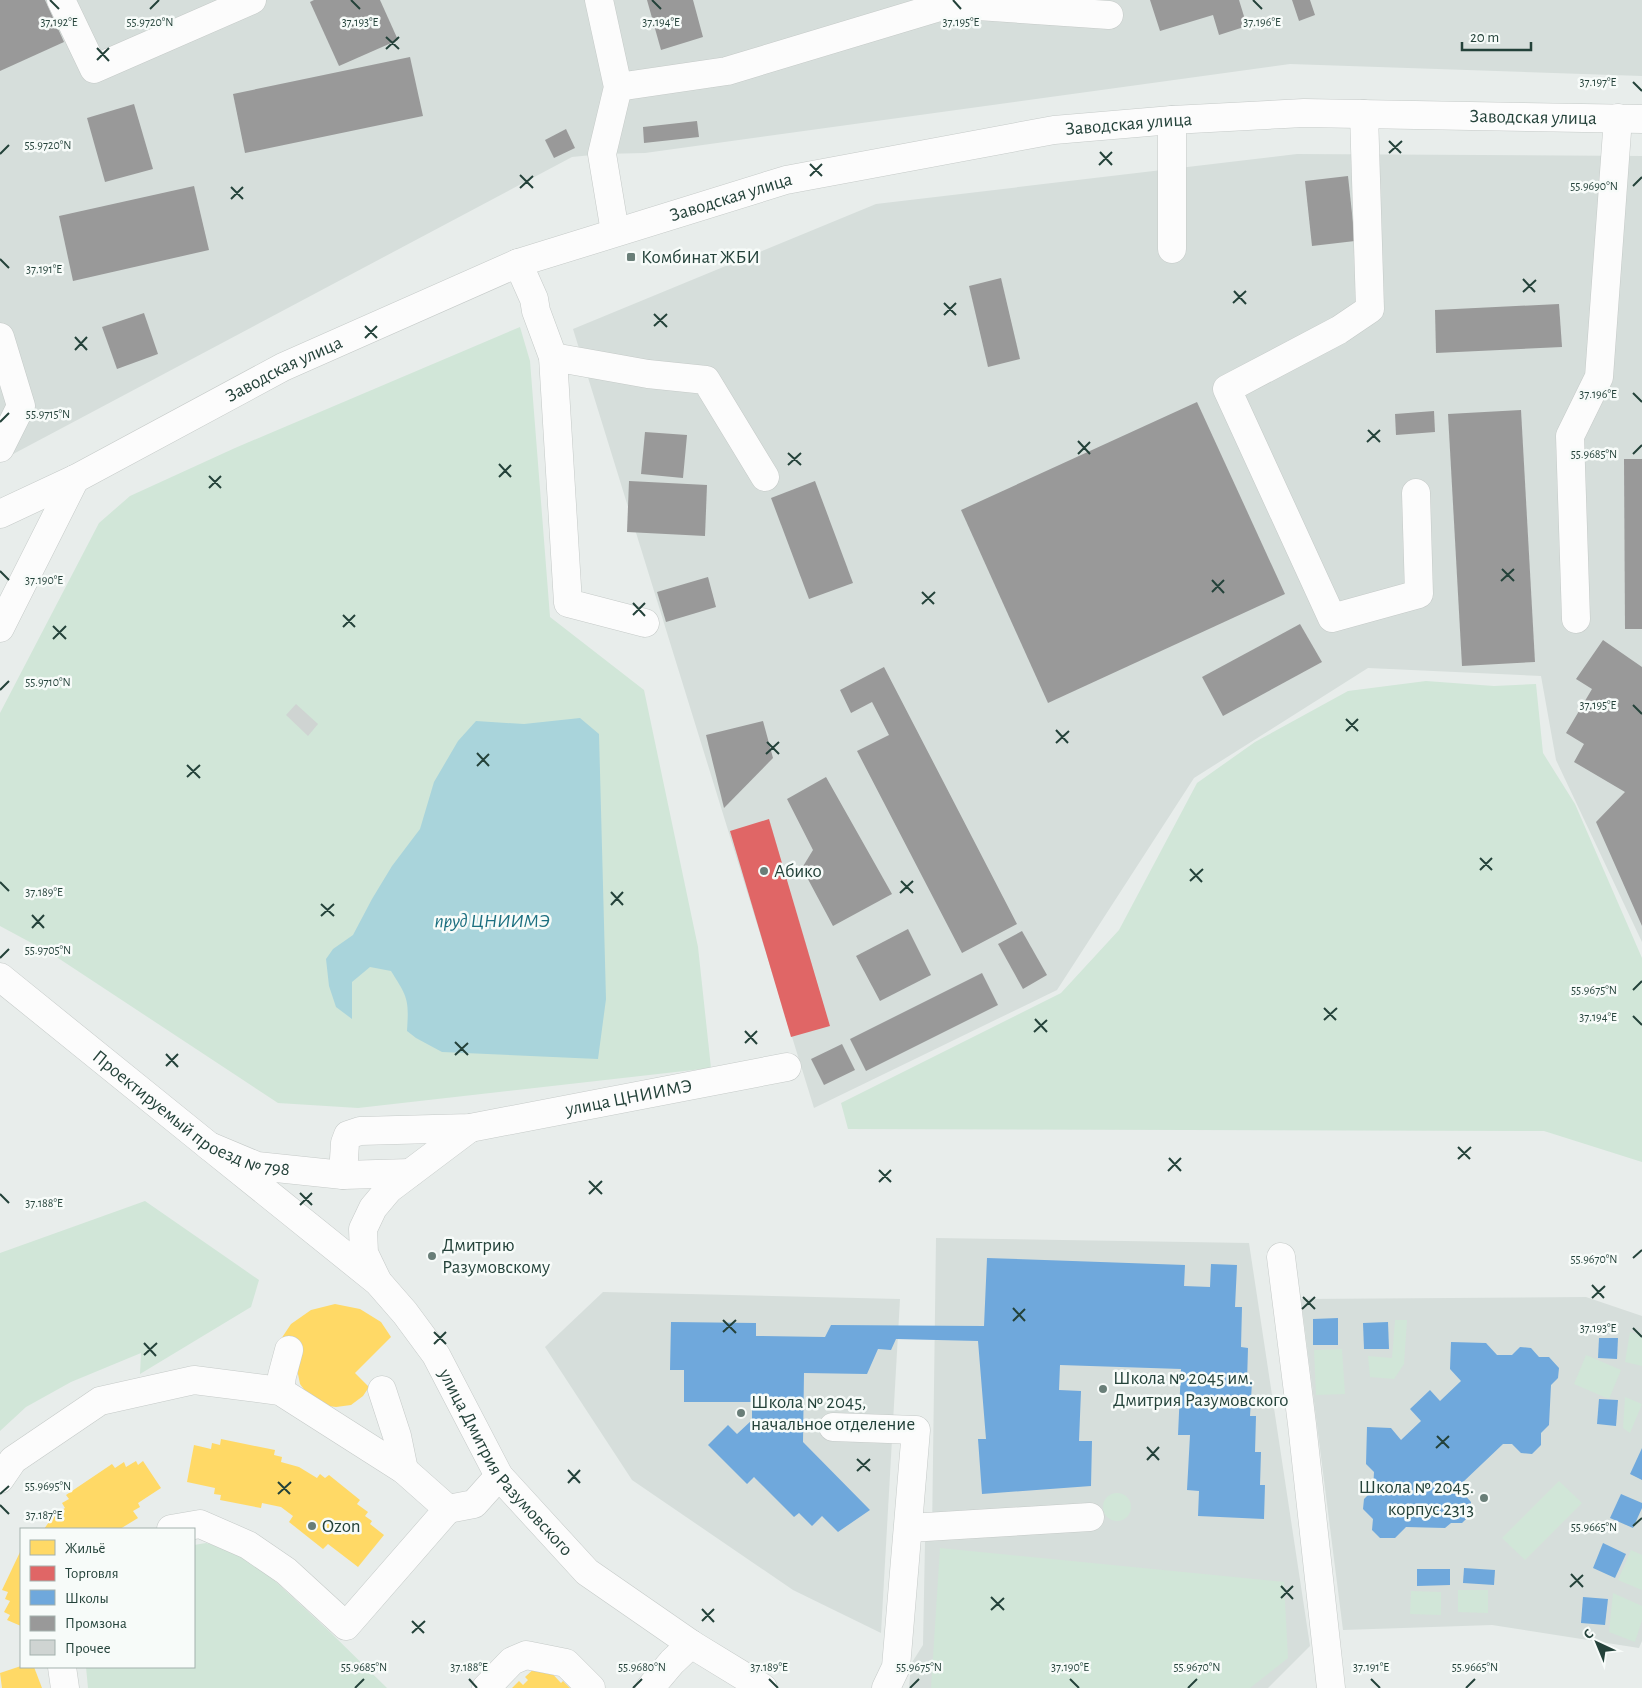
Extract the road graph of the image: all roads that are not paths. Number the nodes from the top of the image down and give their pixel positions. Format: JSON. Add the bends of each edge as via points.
{"nodes":[{"id":1,"x":61,"y":0,"type":"edge"},
{"id":2,"x":252,"y":0,"type":"edge"},
{"id":3,"x":599,"y":0,"type":"edge"},
{"id":4,"x":983,"y":3,"type":"edge"},
{"id":5,"x":1109,"y":15,"type":"dead end"},
{"id":6,"x":618,"y":88,"type":"junction"},
{"id":7,"x":1364,"y":114,"type":"junction"},
{"id":8,"x":1630,"y":118,"type":"edge"},
{"id":9,"x":1172,"y":120,"type":"junction"},
{"id":10,"x":615,"y":232,"type":"junction"},
{"id":11,"x":1172,"y":249,"type":"dead end"},
{"id":12,"x":518,"y":263,"type":"junction"},
{"id":13,"x":0,"y":337,"type":"edge"},
{"id":14,"x":554,"y":357,"type":"junction"},
{"id":15,"x":0,"y":448,"type":"edge"},
{"id":16,"x":766,"y":477,"type":"dead end"},
{"id":17,"x":75,"y":479,"type":"junction"},
{"id":18,"x":1416,"y":493,"type":"dead end"},
{"id":19,"x":0,"y":514,"type":"edge"},
{"id":20,"x":1576,"y":620,"type":"dead end"},
{"id":21,"x":646,"y":623,"type":"dead end"},
{"id":22,"x":0,"y":628,"type":"edge"},
{"id":23,"x":0,"y":976,"type":"edge"},
{"id":24,"x":787,"y":1067,"type":"dead end"},
{"id":25,"x":470,"y":1128,"type":"junction"},
{"id":26,"x":209,"y":1146,"type":"junction"},
{"id":27,"x":410,"y":1173,"type":"junction"},
{"id":28,"x":343,"y":1175,"type":"junction"},
{"id":29,"x":1281,"y":1257,"type":"dead end"},
{"id":30,"x":378,"y":1282,"type":"junction"},
{"id":31,"x":289,"y":1350,"type":"dead end"},
{"id":32,"x":382,"y":1390,"type":"dead end"},
{"id":33,"x":280,"y":1391,"type":"junction"},
{"id":34,"x":833,"y":1427,"type":"dead end"},
{"id":35,"x":404,"y":1470,"type":"junction"},
{"id":36,"x":499,"y":1476,"type":"junction"},
{"id":37,"x":0,"y":1479,"type":"edge"},
{"id":38,"x":448,"y":1509,"type":"junction"},
{"id":39,"x":1090,"y":1517,"type":"dead end"},
{"id":40,"x":177,"y":1528,"type":"edge"},
{"id":41,"x":909,"y":1528,"type":"junction"},
{"id":42,"x":690,"y":1644,"type":"junction"},
{"id":43,"x":62,"y":1668,"type":"edge"},
{"id":44,"x":65,"y":1688,"type":"edge"},
{"id":45,"x":486,"y":1688,"type":"edge"},
{"id":46,"x":591,"y":1688,"type":"edge"},
{"id":47,"x":650,"y":1688,"type":"edge"},
{"id":48,"x":763,"y":1688,"type":"edge"},
{"id":49,"x":886,"y":1688,"type":"edge"},
{"id":50,"x":1331,"y":1688,"type":"edge"}],
"edges":[{"from":1,"to":2,"type":"street","via":[[94,69]]},
{"from":3,"to":6,"type":"street"},
{"from":4,"to":5,"type":"street"},
{"from":4,"to":6,"type":"street","via":[[949,4],[727,72]]},
{"from":6,"to":10,"type":"street","via":[[602,154]]},
{"from":7,"to":8,"type":"street","name":"Заводская улица"},
{"from":7,"to":9,"type":"street","name":"Заводская улица","via":[[1304,113]]},
{"from":7,"to":18,"type":"street","via":[[1370,309],[1340,330],[1227,389],[1332,618],[1419,594]]},
{"from":8,"to":20,"type":"street","via":[[1599,377],[1570,436]]},
{"from":9,"to":10,"type":"street","name":"Заводская улица","via":[[1054,130],[786,180]]},
{"from":9,"to":11,"type":"street"},
{"from":10,"to":12,"type":"street","name":"Заводская улица"},
{"from":12,"to":14,"type":"street"},
{"from":12,"to":17,"type":"street","name":"Заводская улица","via":[[283,366]]},
{"from":13,"to":15,"type":"street","via":[[21,406]]},
{"from":14,"to":16,"type":"street","via":[[648,374],[706,380]]},
{"from":14,"to":21,"type":"street","via":[[568,603]]},
{"from":17,"to":19,"type":"street","name":"Заводская улица"},
{"from":17,"to":22,"type":"street"},
{"from":23,"to":26,"type":"street","name":"Проектируемый проезд № 798"},
{"from":24,"to":25,"type":"street","name":"улица ЦНИИМЭ"},
{"from":25,"to":27,"type":"street","name":"улица ЦНИИМЭ"},
{"from":25,"to":28,"type":"street","name":"улица ЦНИИМЭ","via":[[360,1131],[348,1135]]},
{"from":26,"to":28,"type":"street","name":"Проектируемый проезд № 798","via":[[257,1166]]},
{"from":26,"to":30,"type":"street","name":"улица Дмитрия Разумовского"},
{"from":27,"to":28,"type":"street","name":"Проектируемый проезд № 798"},
{"from":27,"to":30,"type":"street","name":"улица ЦНИИМЭ","via":[[389,1189],[373,1208],[363,1229],[364,1253]]},
{"from":29,"to":50,"type":"street"},
{"from":30,"to":36,"type":"street","name":"улица Дмитрия Разумовского","via":[[436,1355]]},
{"from":31,"to":33,"type":"street"},
{"from":32,"to":35,"type":"street"},
{"from":33,"to":35,"type":"street"},
{"from":33,"to":37,"type":"street","via":[[194,1380],[100,1401],[14,1460]]},
{"from":34,"to":41,"type":"street","via":[[916,1430]]},
{"from":35,"to":38,"type":"street"},
{"from":36,"to":38,"type":"street","via":[[474,1504]]},
{"from":36,"to":42,"type":"street","name":"улица Дмитрия Разумовского","via":[[587,1572]]},
{"from":38,"to":40,"type":"street","via":[[346,1626],[286,1571],[248,1545],[200,1524]]},
{"from":39,"to":41,"type":"street"},
{"from":41,"to":49,"type":"street","via":[[896,1667]]},
{"from":42,"to":47,"type":"street"},
{"from":42,"to":48,"type":"street","name":"улица Дмитрия Разумовского"},
{"from":43,"to":44,"type":"street"},
{"from":45,"to":46,"type":"street","via":[[512,1662],[526,1655],[566,1663]]}]}
